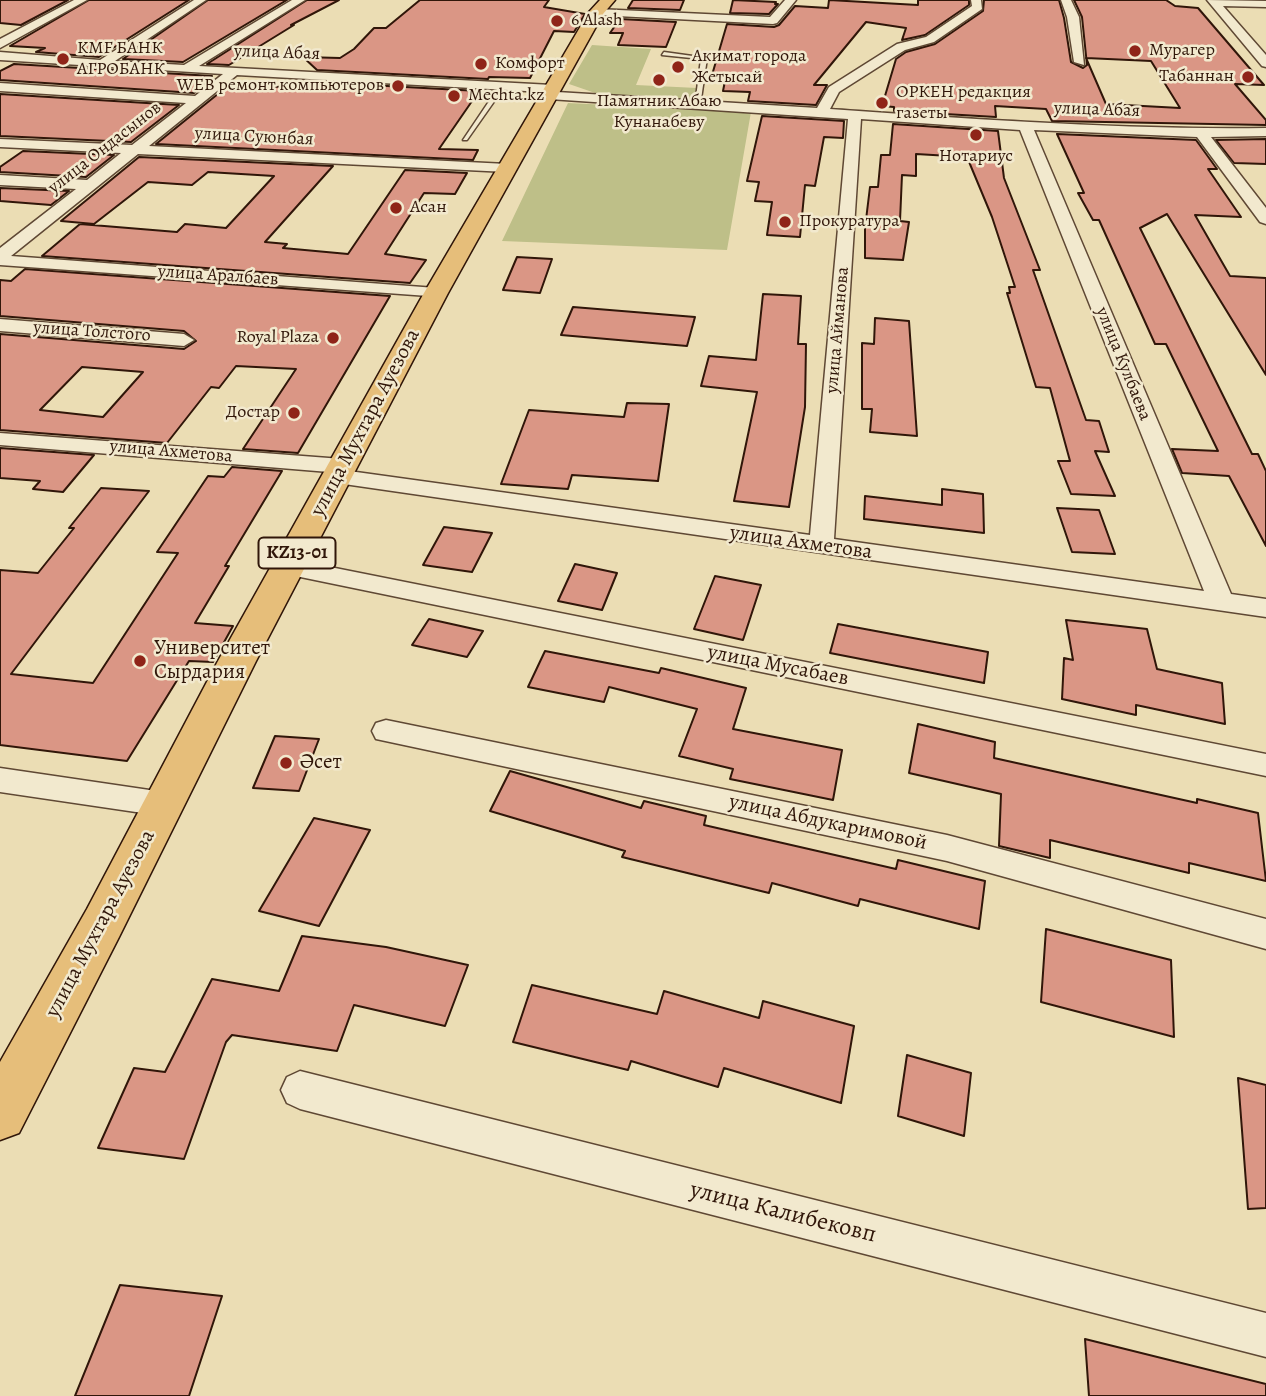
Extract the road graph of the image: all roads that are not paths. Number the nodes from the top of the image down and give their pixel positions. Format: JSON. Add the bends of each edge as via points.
{"nodes":[{"id":1,"x":66,"y":0,"type":"edge"},
{"id":2,"x":82,"y":0,"type":"edge"},
{"id":3,"x":201,"y":0,"type":"edge"},
{"id":4,"x":300,"y":0,"type":"edge"},
{"id":5,"x":791,"y":0,"type":"edge"},
{"id":6,"x":976,"y":0,"type":"edge"},
{"id":7,"x":1066,"y":0,"type":"edge"},
{"id":8,"x":1214,"y":1,"type":"edge"},
{"id":9,"x":1266,"y":4,"type":"edge"},
{"id":10,"x":603,"y":6,"type":"edge"},
{"id":11,"x":1236,"y":28,"type":"junction"},
{"id":12,"x":1256,"y":29,"type":"dead end"},
{"id":13,"x":0,"y":35,"type":"edge"},
{"id":14,"x":0,"y":44,"type":"edge"},
{"id":15,"x":664,"y":54,"type":"dead end"},
{"id":16,"x":0,"y":56,"type":"edge"},
{"id":17,"x":1080,"y":62,"type":"dead end"},
{"id":18,"x":1266,"y":63,"type":"edge"},
{"id":19,"x":102,"y":64,"type":"junction"},
{"id":20,"x":187,"y":68,"type":"junction"},
{"id":21,"x":234,"y":71,"type":"junction"},
{"id":22,"x":502,"y":86,"type":"junction"},
{"id":23,"x":0,"y":87,"type":"edge"},
{"id":24,"x":550,"y":92,"type":"junction"},
{"id":25,"x":197,"y":100,"type":"junction"},
{"id":26,"x":698,"y":104,"type":"junction"},
{"id":27,"x":822,"y":113,"type":"junction"},
{"id":28,"x":855,"y":115,"type":"junction"},
{"id":29,"x":1026,"y":126,"type":"junction"},
{"id":30,"x":1266,"y":132,"type":"edge"},
{"id":31,"x":1201,"y":133,"type":"junction"},
{"id":32,"x":465,"y":139,"type":"dead end"},
{"id":33,"x":0,"y":143,"type":"edge"},
{"id":34,"x":132,"y":150,"type":"junction"},
{"id":35,"x":507,"y":168,"type":"junction"},
{"id":36,"x":0,"y":180,"type":"edge"},
{"id":37,"x":88,"y":185,"type":"junction"},
{"id":38,"x":1266,"y":219,"type":"edge"},
{"id":39,"x":0,"y":258,"type":"edge"},
{"id":40,"x":436,"y":293,"type":"junction"},
{"id":41,"x":0,"y":325,"type":"edge"},
{"id":42,"x":184,"y":340,"type":"dead end"},
{"id":43,"x":0,"y":439,"type":"edge"},
{"id":44,"x":340,"y":471,"type":"junction"},
{"id":45,"x":821,"y":546,"type":"junction"},
{"id":46,"x":290,"y":567,"type":"junction"},
{"id":47,"x":1221,"y":601,"type":"junction"},
{"id":48,"x":1266,"y":608,"type":"edge"},
{"id":49,"x":386,"y":731,"type":"dead end"},
{"id":50,"x":1266,"y":765,"type":"edge"},
{"id":51,"x":0,"y":780,"type":"edge"},
{"id":52,"x":163,"y":804,"type":"junction"},
{"id":53,"x":1266,"y":934,"type":"edge"},
{"id":54,"x":300,"y":1090,"type":"dead end"},
{"id":55,"x":0,"y":1114,"type":"edge"},
{"id":56,"x":1266,"y":1335,"type":"edge"}],
"edges":[{"from":1,"to":13,"type":"street"},
{"from":2,"to":14,"type":"street"},
{"from":3,"to":19,"type":"street"},
{"from":4,"to":20,"type":"street"},
{"from":5,"to":10,"type":"street","via":[[773,21]]},
{"from":6,"to":27,"type":"street","via":[[978,8],[930,40],[901,47],[834,90]]},
{"from":7,"to":17,"type":"street"},
{"from":8,"to":9,"type":"street"},
{"from":8,"to":11,"type":"street"},
{"from":10,"to":24,"type":"main road","name":"улица Мухтара Ауезова","number":"KZ13-01"},
{"from":11,"to":12,"type":"street"},
{"from":11,"to":18,"type":"street"},
{"from":15,"to":26,"type":"lane","via":[[704,58]]},
{"from":16,"to":19,"type":"street","name":"улица Абая"},
{"from":19,"to":20,"type":"street","name":"улица Абая"},
{"from":20,"to":21,"type":"street","name":"улица Абая"},
{"from":21,"to":22,"type":"street","name":"улица Абая"},
{"from":21,"to":25,"type":"street","name":"улица Ондасынов"},
{"from":22,"to":24,"type":"street","name":"улица Абая"},
{"from":22,"to":32,"type":"lane"},
{"from":23,"to":25,"type":"street"},
{"from":24,"to":26,"type":"street","name":"улица Абая"},
{"from":24,"to":35,"type":"main road","name":"улица Мухтара Ауезова","number":"KZ13-01"},
{"from":25,"to":34,"type":"street","name":"улица Ондасынов"},
{"from":26,"to":27,"type":"street","name":"улица Абая"},
{"from":27,"to":28,"type":"street","name":"улица Абая"},
{"from":28,"to":29,"type":"street","name":"улица Абая"},
{"from":28,"to":45,"type":"street","name":"улица Айманова"},
{"from":29,"to":31,"type":"street","name":"улица Абая"},
{"from":29,"to":47,"type":"street","name":"улица Кулбаева"},
{"from":30,"to":31,"type":"street","name":"улица Абая"},
{"from":31,"to":38,"type":"street"},
{"from":33,"to":34,"type":"street","name":"улица Суюнбая"},
{"from":34,"to":35,"type":"street","name":"улица Суюнбая"},
{"from":34,"to":37,"type":"street","name":"улица Ондасынов"},
{"from":35,"to":40,"type":"main road","name":"улица Мухтара Ауезова","number":"KZ13-01"},
{"from":36,"to":37,"type":"street"},
{"from":37,"to":39,"type":"street","name":"улица Ондасынов"},
{"from":39,"to":40,"type":"street","name":"улица Аралбаев"},
{"from":40,"to":44,"type":"main road","name":"улица Мухтара Ауезова","number":"KZ13-01"},
{"from":41,"to":42,"type":"street","name":"улица Толстого"},
{"from":43,"to":44,"type":"street","name":"улица Ахметова"},
{"from":44,"to":45,"type":"street","name":"улица Ахметова"},
{"from":44,"to":46,"type":"main road","name":"улица Мухтара Ауезова","number":"KZ13-01"},
{"from":45,"to":47,"type":"street","name":"улица Ахметова"},
{"from":46,"to":50,"type":"street","name":"улица Мусабаев"},
{"from":46,"to":52,"type":"main road","name":"улица Мухтара Ауезова","number":"KZ13-01"},
{"from":47,"to":48,"type":"street","name":"улица Ахметова"},
{"from":49,"to":53,"type":"street","name":"улица Абдукаримовой","via":[[947,848]]},
{"from":51,"to":52,"type":"street"},
{"from":52,"to":55,"type":"main road","name":"улица Мухтара Ауезова","number":"KZ13-01"},
{"from":54,"to":56,"type":"street","name":"улица Калибековп"}]}
